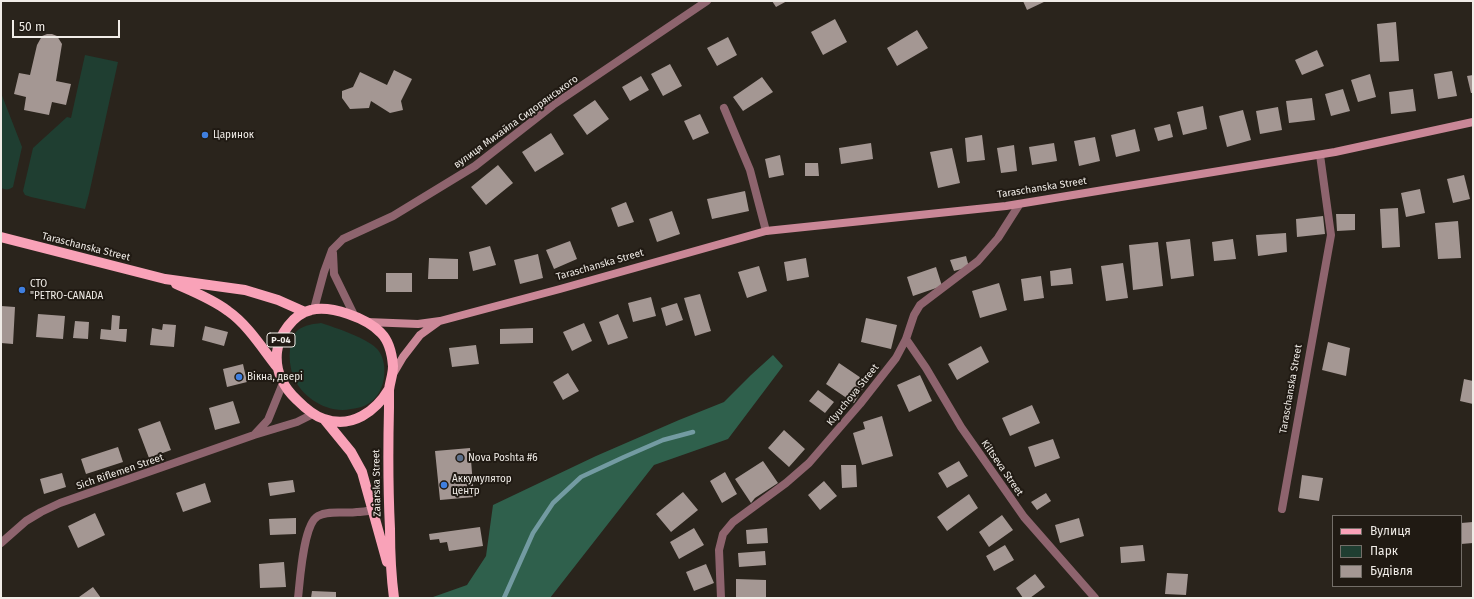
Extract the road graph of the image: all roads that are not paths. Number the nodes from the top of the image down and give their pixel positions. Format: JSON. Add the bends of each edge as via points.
{"nodes":[{"id":1,"x":707,"y":1,"type":"edge"},
{"id":2,"x":724,"y":108,"type":"dead end"},
{"id":3,"x":1473,"y":122,"type":"edge"},
{"id":4,"x":1320,"y":155,"type":"junction"},
{"id":5,"x":1018,"y":204,"type":"junction"},
{"id":6,"x":766,"y":231,"type":"junction"},
{"id":7,"x":1,"y":237,"type":"edge"},
{"id":8,"x":332,"y":250,"type":"junction"},
{"id":9,"x":165,"y":279,"type":"junction"},
{"id":10,"x":309,"y":310,"type":"junction"},
{"id":11,"x":355,"y":317,"type":"junction"},
{"id":12,"x":440,"y":321,"type":"junction"},
{"id":13,"x":367,"y":322,"type":"junction"},
{"id":14,"x":906,"y":339,"type":"junction"},
{"id":15,"x":277,"y":367,"type":"junction"},
{"id":16,"x":393,"y":374,"type":"junction"},
{"id":17,"x":283,"y":383,"type":"junction"},
{"id":18,"x":389,"y":389,"type":"junction"},
{"id":19,"x":313,"y":414,"type":"junction"},
{"id":20,"x":324,"y":419,"type":"junction"},
{"id":21,"x":254,"y":435,"type":"junction"},
{"id":22,"x":1282,"y":509,"type":"dead end"},
{"id":23,"x":373,"y":510,"type":"junction"},
{"id":24,"x":1,"y":543,"type":"edge"},
{"id":25,"x":391,"y":577,"type":"junction"},
{"id":26,"x":298,"y":598,"type":"edge"},
{"id":27,"x":394,"y":598,"type":"edge"},
{"id":28,"x":721,"y":598,"type":"edge"},
{"id":29,"x":1095,"y":598,"type":"edge"}],
"edges":[{"from":1,"to":8,"type":"street","name":"вулиця Михайла Сидорянського","via":[[553,105],[475,166],[393,216],[343,239]]},
{"from":2,"to":6,"type":"street","via":[[750,170]]},
{"from":3,"to":4,"type":"main road","name":"Taraschanska Street"},
{"from":4,"to":5,"type":"main road","name":"Taraschanska Street"},
{"from":4,"to":22,"type":"street","name":"Taraschanska Street","via":[[1331,235]]},
{"from":5,"to":6,"type":"main road","name":"Taraschanska Street"},
{"from":5,"to":14,"type":"street","name":"Klyuchova Street","via":[[998,238],[978,261],[920,305]]},
{"from":6,"to":12,"type":"main road","name":"Taraschanska Street"},
{"from":7,"to":9,"type":"main road","name":"Taraschanska Street","number":"Р-04"},
{"from":8,"to":10,"type":"street"},
{"from":8,"to":11,"type":"street","via":[[334,274]]},
{"from":9,"to":10,"type":"main road","name":"Taraschanska Street","number":"Р-04","via":[[245,290]]},
{"from":9,"to":15,"type":"main road","name":"Taraschanska Street","number":"Р-04","via":[[208,298],[229,311],[248,329]]},
{"from":10,"to":11,"type":"main road","number":"Р-04","via":[[328,309]]},
{"from":10,"to":15,"type":"main road","number":"Р-04","via":[[287,327],[280,340]]},
{"from":11,"to":13,"type":"main road","number":"Р-04"},
{"from":12,"to":13,"type":"main road","name":"Taraschanska Street","via":[[407,324]]},
{"from":12,"to":16,"type":"main road","name":"Taraschanska Street","via":[[420,335]]},
{"from":13,"to":16,"type":"main road","number":"Р-04","via":[[381,333],[389,344]]},
{"from":14,"to":28,"type":"street","name":"Klyuchova Street","via":[[896,358],[809,463],[733,522],[723,534],[719,550]]},
{"from":14,"to":29,"type":"street","name":"Kiltseva Street","via":[[961,426],[1024,517]]},
{"from":15,"to":17,"type":"main road","number":"Р-04"},
{"from":16,"to":18,"type":"main road","number":"Р-04"},
{"from":17,"to":19,"type":"main road","number":"Р-04"},
{"from":17,"to":21,"type":"street","name":"Sich Riflemen Street","via":[[268,420]]},
{"from":18,"to":20,"type":"main road","number":"Р-04","via":[[383,400],[363,416],[338,422]]},
{"from":18,"to":25,"type":"main road","name":"Zaiarska Street","number":"Р-04"},
{"from":19,"to":20,"type":"main road","number":"Р-04"},
{"from":19,"to":21,"type":"street","name":"Sich Riflemen Street","via":[[297,422]]},
{"from":20,"to":23,"type":"main road","name":"Zaiarska Street","number":"Р-04","via":[[351,452],[362,472]]},
{"from":21,"to":24,"type":"street","name":"Sich Riflemen Street","via":[[60,503],[26,521]]},
{"from":23,"to":25,"type":"main road","name":"Zaiarska Street","number":"Р-04"},
{"from":23,"to":26,"type":"street","via":[[328,513],[317,516],[311,522],[306,535]]},
{"from":25,"to":27,"type":"main road","name":"Zaiarska Street","number":"Р-04"}]}
